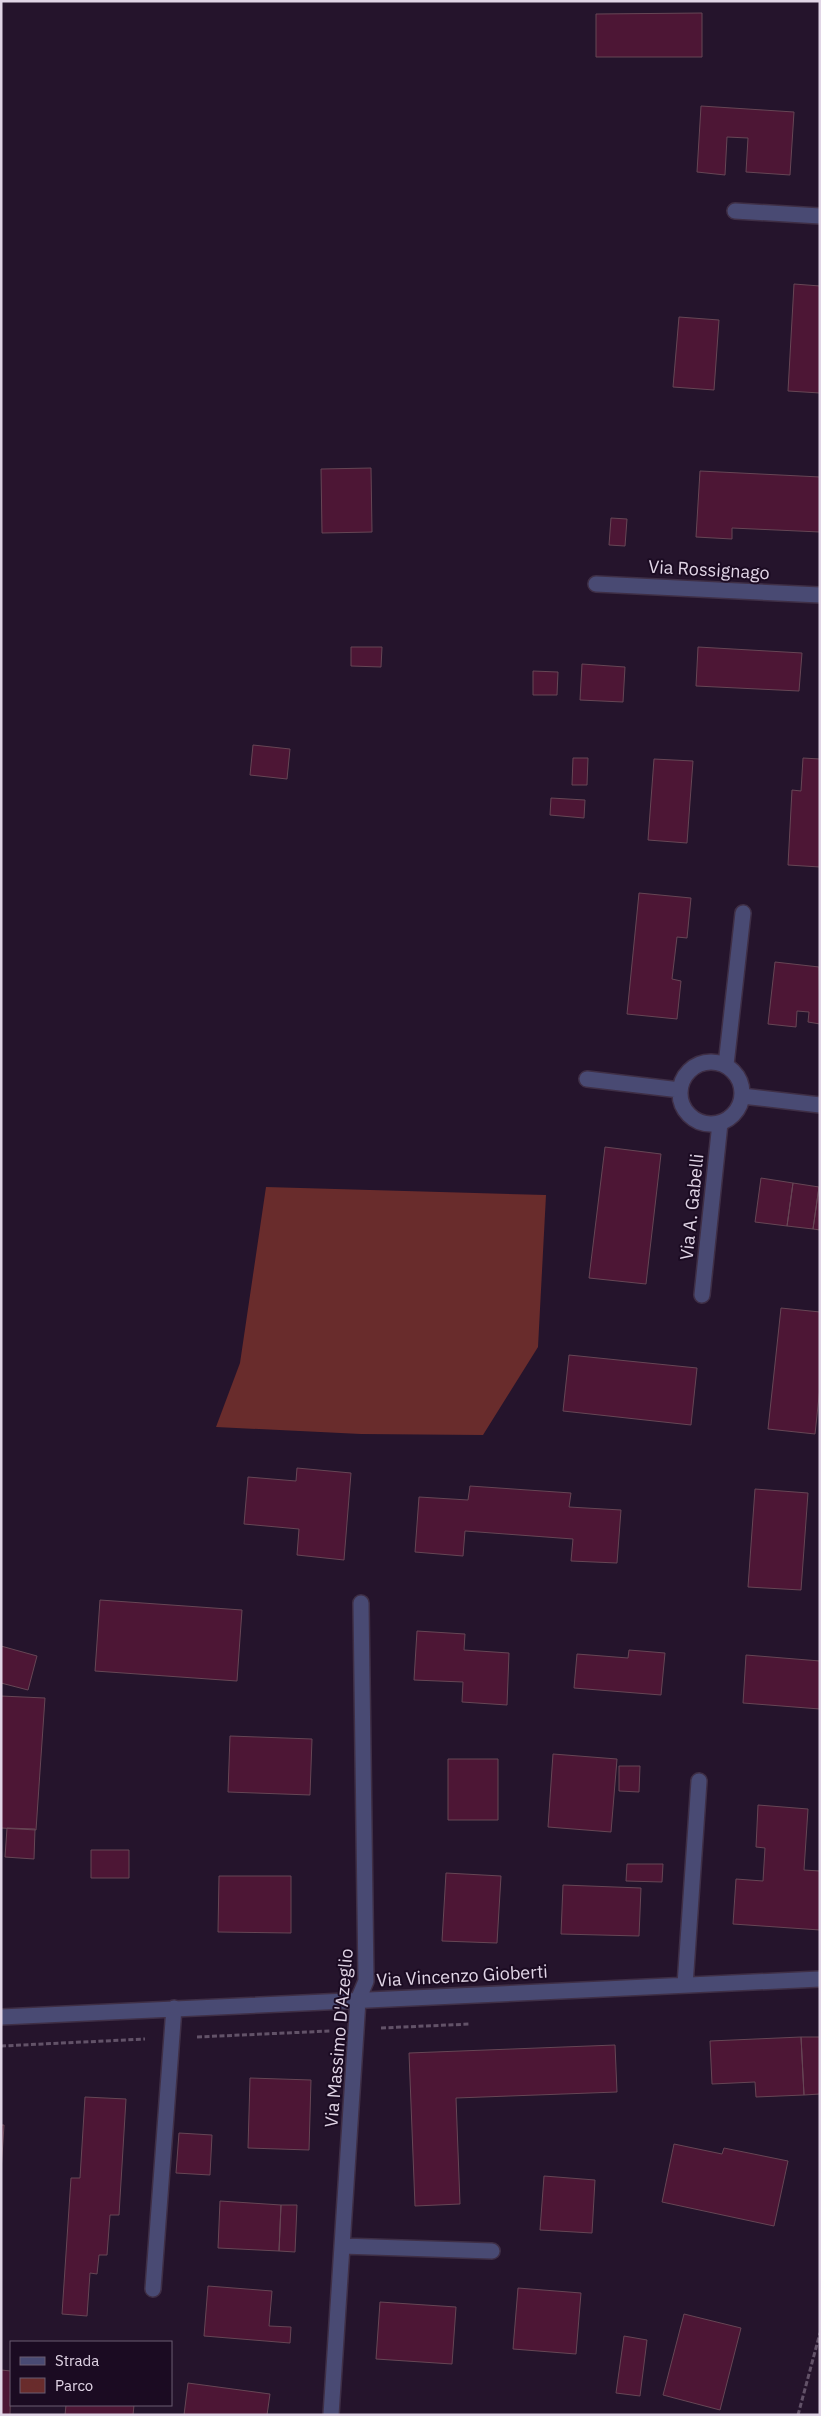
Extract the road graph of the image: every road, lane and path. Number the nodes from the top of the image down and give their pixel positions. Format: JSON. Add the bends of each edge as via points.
{"nodes":[{"id":1,"x":735,"y":211,"type":"dead end"},
{"id":2,"x":820,"y":216,"type":"edge"},
{"id":3,"x":596,"y":584,"type":"dead end"},
{"id":4,"x":820,"y":594,"type":"edge"},
{"id":5,"x":743,"y":913,"type":"dead end"},
{"id":6,"x":726,"y":1065,"type":"junction"},
{"id":7,"x":587,"y":1079,"type":"dead end"},
{"id":8,"x":680,"y":1090,"type":"junction"},
{"id":9,"x":742,"y":1096,"type":"junction"},
{"id":10,"x":820,"y":1105,"type":"edge"},
{"id":11,"x":720,"y":1123,"type":"junction"},
{"id":12,"x":702,"y":1295,"type":"dead end"},
{"id":13,"x":361,"y":1603,"type":"dead end"},
{"id":14,"x":699,"y":1781,"type":"dead end"},
{"id":15,"x":820,"y":1979,"type":"edge"},
{"id":16,"x":685,"y":1985,"type":"junction"},
{"id":17,"x":358,"y":2000,"type":"junction"},
{"id":18,"x":174,"y":2008,"type":"junction"},
{"id":19,"x":1,"y":2017,"type":"edge"},
{"id":20,"x":475,"y":2023,"type":"dead end"},
{"id":21,"x":356,"y":2030,"type":"junction"},
{"id":22,"x":172,"y":2038,"type":"junction"},
{"id":23,"x":1,"y":2046,"type":"edge"},
{"id":24,"x":342,"y":2246,"type":"junction"},
{"id":25,"x":492,"y":2250,"type":"dead end"},
{"id":26,"x":153,"y":2289,"type":"dead end"},
{"id":27,"x":820,"y":2333,"type":"edge"},
{"id":28,"x":331,"y":2415,"type":"edge"},
{"id":29,"x":798,"y":2415,"type":"edge"}],
"edges":[{"from":1,"to":2,"type":"street"},
{"from":3,"to":4,"type":"street","name":"Via Rossignago"},
{"from":5,"to":6,"type":"street"},
{"from":6,"to":8,"type":"street","via":[[702,1063],[683,1078]]},
{"from":6,"to":9,"type":"street","via":[[741,1084]]},
{"from":7,"to":8,"type":"street"},
{"from":8,"to":11,"type":"street","via":[[681,1102],[687,1113],[697,1121]]},
{"from":9,"to":10,"type":"street"},
{"from":9,"to":11,"type":"street","via":[[739,1108]]},
{"from":11,"to":12,"type":"street","name":"Via A. Gabelli"},
{"from":13,"to":17,"type":"street","name":"Via Massimo D'Azeglio","via":[[366,1981]]},
{"from":14,"to":16,"type":"street"},
{"from":15,"to":16,"type":"street","name":"Via Vincenzo Gioberti"},
{"from":16,"to":17,"type":"street","name":"Via Vincenzo Gioberti"},
{"from":17,"to":18,"type":"street","name":"Via Vincenzo Gioberti"},
{"from":17,"to":21,"type":"street","name":"Via Massimo D'Azeglio"},
{"from":18,"to":19,"type":"street","name":"Via Vincenzo Gioberti"},
{"from":18,"to":22,"type":"street"},
{"from":20,"to":21,"type":"path"},
{"from":21,"to":22,"type":"path"},
{"from":21,"to":24,"type":"street","name":"Via Massimo D'Azeglio"},
{"from":22,"to":23,"type":"path"},
{"from":22,"to":26,"type":"street"},
{"from":24,"to":25,"type":"street"},
{"from":24,"to":28,"type":"street","name":"Via Massimo D'Azeglio"},
{"from":27,"to":29,"type":"path"}]}
